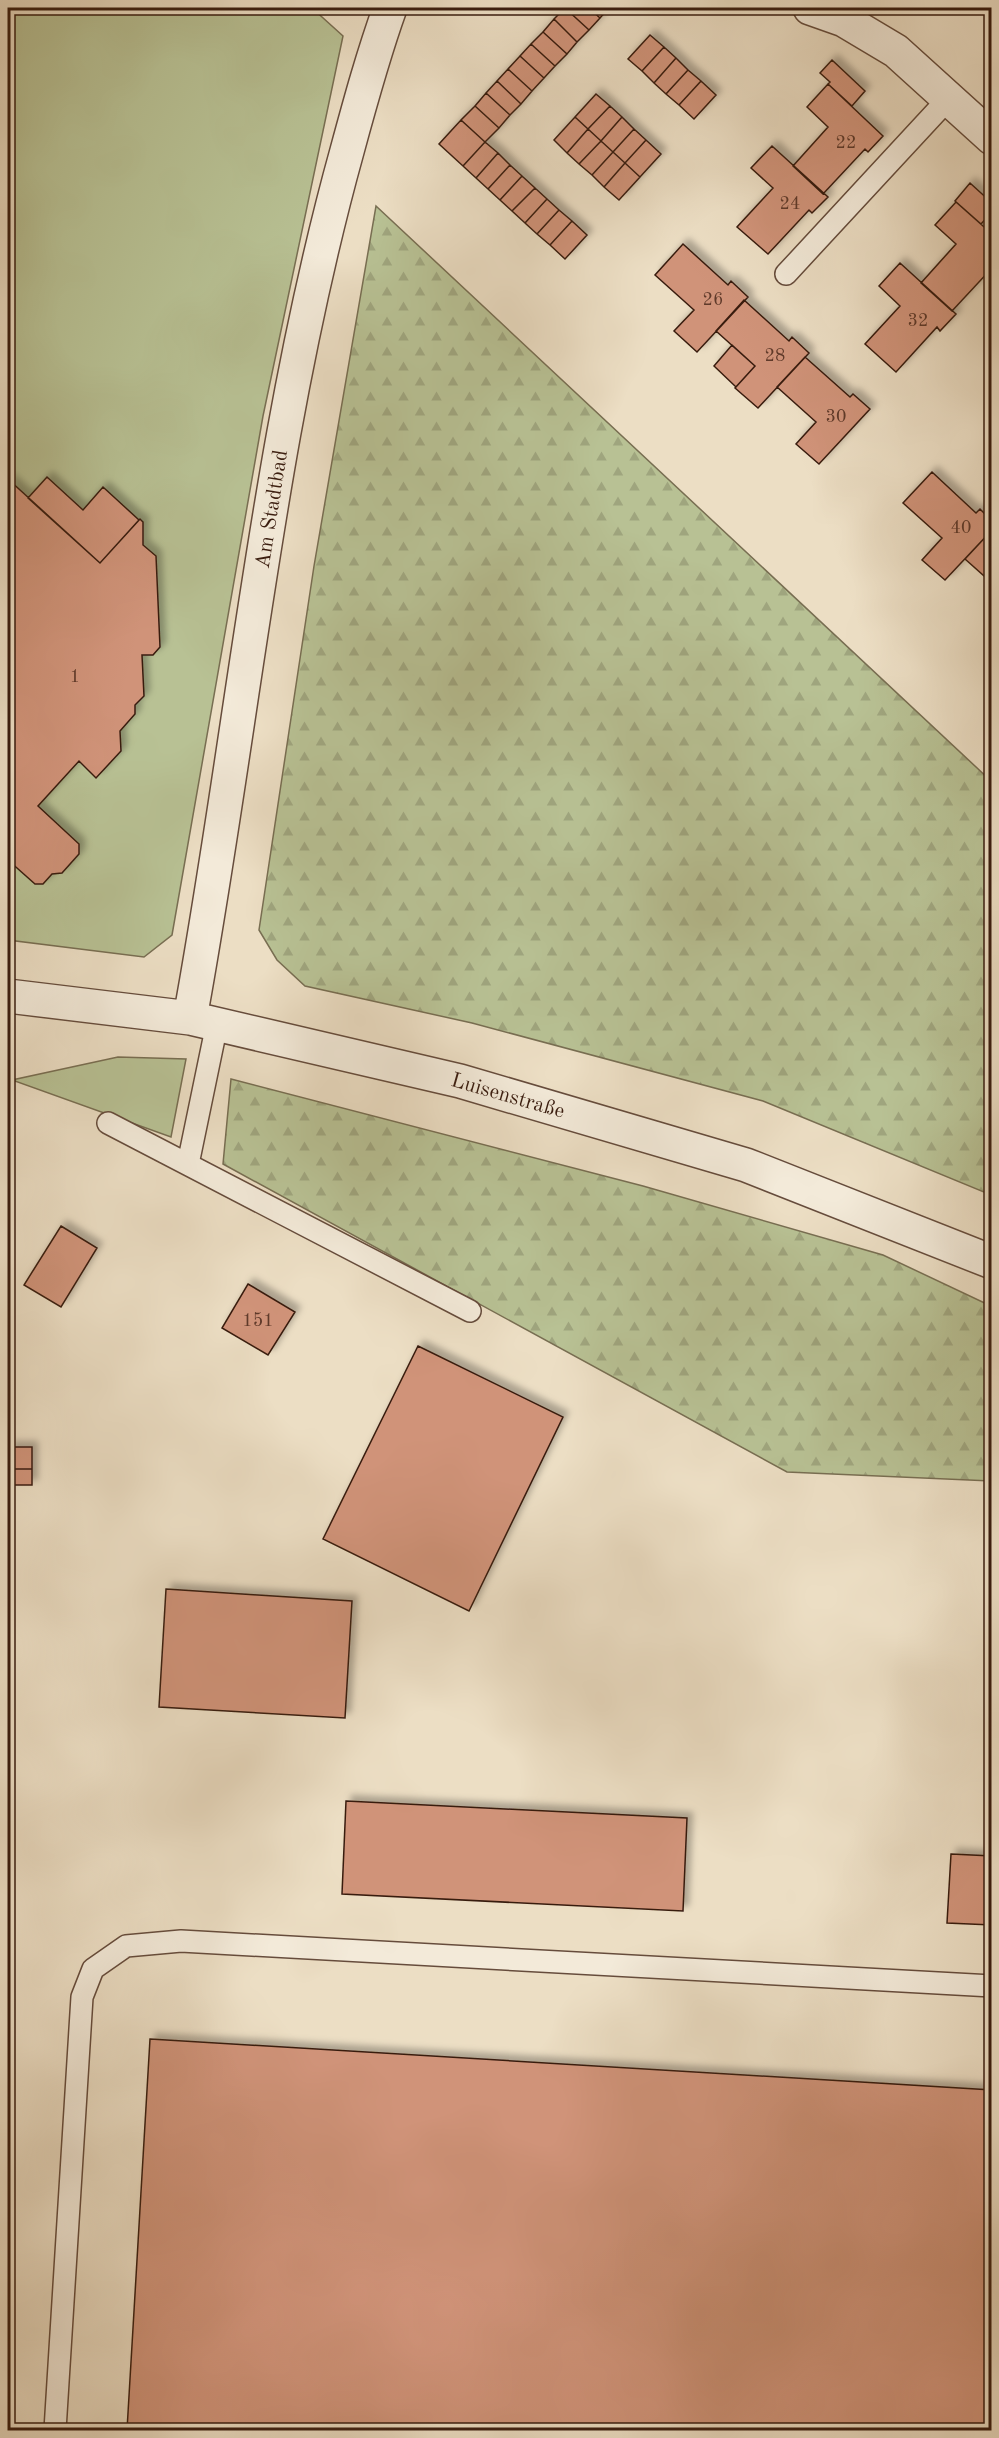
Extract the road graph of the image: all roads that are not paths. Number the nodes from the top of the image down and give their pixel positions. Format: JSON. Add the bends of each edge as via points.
{"nodes":[{"id":1,"x":390,"y":8,"type":"edge"},
{"id":2,"x":810,"y":8,"type":"edge"},
{"id":3,"x":949,"y":98,"type":"junction"},
{"id":4,"x":992,"y":138,"type":"edge"},
{"id":5,"x":786,"y":274,"type":"dead end"},
{"id":6,"x":8,"y":996,"type":"edge"},
{"id":7,"x":203,"y":1021,"type":"junction"},
{"id":8,"x":108,"y":1123,"type":"dead end"},
{"id":9,"x":188,"y":1164,"type":"junction"},
{"id":10,"x":992,"y":1262,"type":"edge"},
{"id":11,"x":470,"y":1311,"type":"dead end"},
{"id":12,"x":992,"y":1986,"type":"edge"},
{"id":13,"x":55,"y":2430,"type":"edge"}],
"edges":[{"from":1,"to":7,"type":"street","name":"Am Stadtbad","via":[[332,207],[298,352],[209,913]]},
{"from":2,"to":3,"type":"street","via":[[844,20],[896,51]]},
{"from":3,"to":4,"type":"street"},
{"from":3,"to":5,"type":"lane"},
{"from":6,"to":7,"type":"street","name":"Luisenstraße"},
{"from":7,"to":9,"type":"lane"},
{"from":7,"to":10,"type":"street","name":"Luisenstraße","via":[[460,1081],[746,1165]]},
{"from":8,"to":9,"type":"lane"},
{"from":9,"to":11,"type":"lane"},
{"from":12,"to":13,"type":"lane","via":[[181,1941],[126,1946],[93,1969],[82,1997]]}]}
